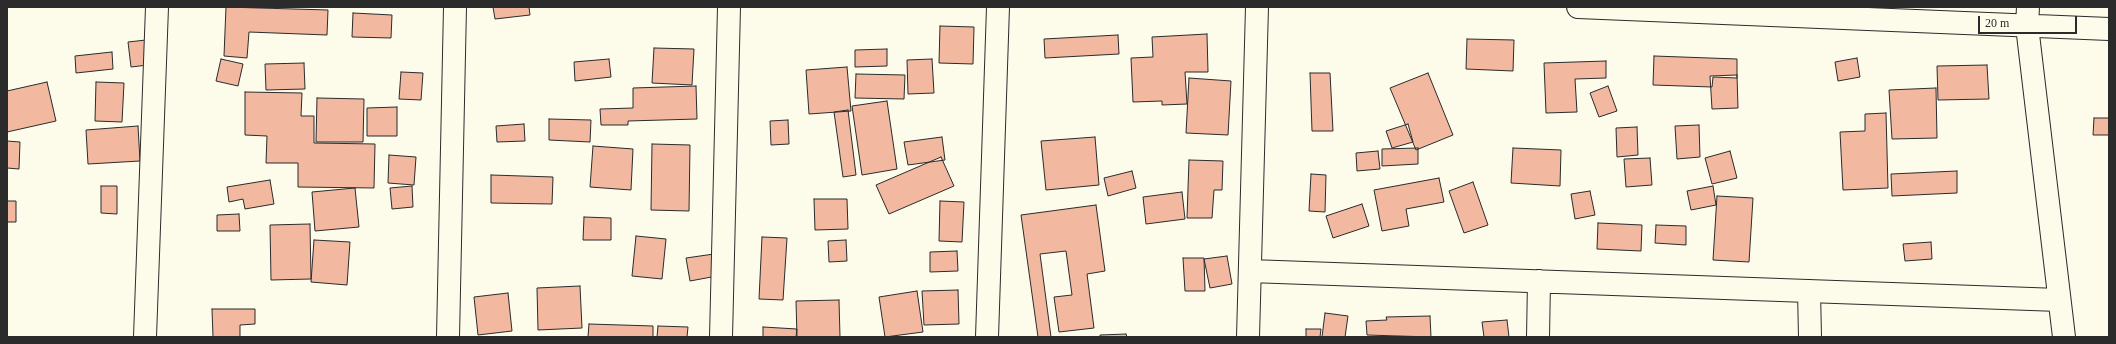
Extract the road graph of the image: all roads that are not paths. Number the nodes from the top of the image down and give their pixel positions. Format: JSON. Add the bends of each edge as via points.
{"nodes":[{"id":1,"x":157,"y":7,"type":"edge"},
{"id":2,"x":455,"y":7,"type":"edge"},
{"id":3,"x":729,"y":7,"type":"edge"},
{"id":4,"x":998,"y":7,"type":"edge"},
{"id":5,"x":1257,"y":7,"type":"edge"},
{"id":6,"x":1578,"y":7,"type":"edge"},
{"id":7,"x":2028,"y":16,"type":"edge"},
{"id":8,"x":2109,"y":29,"type":"edge"},
{"id":9,"x":1250,"y":272,"type":"junction"},
{"id":10,"x":1539,"y":281,"type":"junction"},
{"id":11,"x":1809,"y":291,"type":"junction"},
{"id":12,"x":2059,"y":300,"type":"junction"},
{"id":13,"x":145,"y":337,"type":"edge"},
{"id":14,"x":448,"y":337,"type":"edge"},
{"id":15,"x":722,"y":337,"type":"edge"},
{"id":16,"x":987,"y":337,"type":"edge"},
{"id":17,"x":1248,"y":337,"type":"edge"},
{"id":18,"x":1538,"y":337,"type":"edge"},
{"id":19,"x":1810,"y":337,"type":"edge"},
{"id":20,"x":2064,"y":337,"type":"edge"}],
"edges":[{"from":1,"to":13,"type":"street"},
{"from":2,"to":14,"type":"street"},
{"from":3,"to":15,"type":"street"},
{"from":4,"to":16,"type":"street"},
{"from":5,"to":9,"type":"street"},
{"from":6,"to":7,"type":"street"},
{"from":7,"to":8,"type":"street"},
{"from":7,"to":12,"type":"street"},
{"from":9,"to":10,"type":"street"},
{"from":9,"to":17,"type":"street"},
{"from":10,"to":11,"type":"street"},
{"from":10,"to":18,"type":"street"},
{"from":11,"to":12,"type":"street"},
{"from":11,"to":19,"type":"street"},
{"from":12,"to":20,"type":"street"}]}
